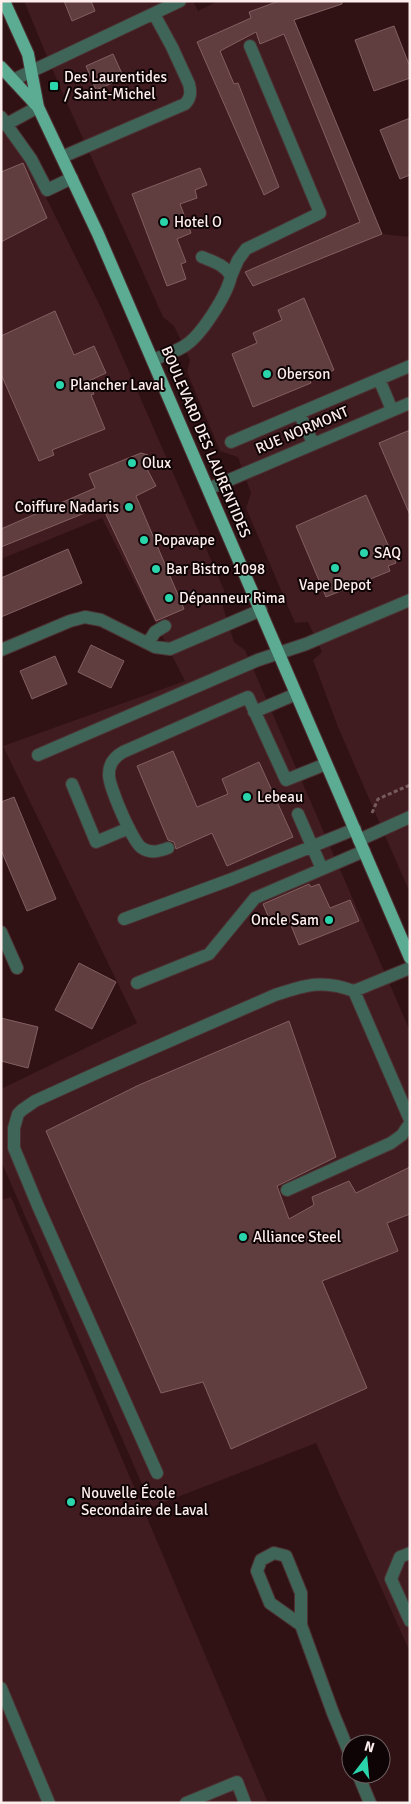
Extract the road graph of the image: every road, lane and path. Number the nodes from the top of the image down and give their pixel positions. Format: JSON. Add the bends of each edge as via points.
{"nodes":[{"id":1,"x":4,"y":1,"type":"edge"},
{"id":2,"x":180,"y":1,"type":"edge"},
{"id":3,"x":154,"y":14,"type":"junction"},
{"id":4,"x":250,"y":46,"type":"dead end"},
{"id":5,"x":1,"y":67,"type":"edge"},
{"id":6,"x":31,"y":71,"type":"junction"},
{"id":7,"x":13,"y":80,"type":"junction"},
{"id":8,"x":38,"y":107,"type":"junction"},
{"id":9,"x":3,"y":121,"type":"edge"},
{"id":10,"x":62,"y":156,"type":"junction"},
{"id":11,"x":72,"y":178,"type":"junction"},
{"id":12,"x":202,"y":257,"type":"dead end"},
{"id":13,"x":231,"y":276,"type":"junction"},
{"id":14,"x":153,"y":360,"type":"junction"},
{"id":15,"x":410,"y":366,"type":"edge"},
{"id":16,"x":379,"y":379,"type":"junction"},
{"id":17,"x":410,"y":403,"type":"edge"},
{"id":18,"x":392,"y":410,"type":"junction"},
{"id":19,"x":299,"y":413,"type":"junction"},
{"id":20,"x":231,"y":442,"type":"dead end"},
{"id":21,"x":313,"y":443,"type":"junction"},
{"id":22,"x":208,"y":489,"type":"junction"},
{"id":23,"x":410,"y":600,"type":"edge"},
{"id":24,"x":261,"y":610,"type":"junction"},
{"id":25,"x":166,"y":626,"type":"dead end"},
{"id":26,"x":148,"y":643,"type":"junction"},
{"id":27,"x":1,"y":650,"type":"edge"},
{"id":28,"x":278,"y":653,"type":"junction"},
{"id":29,"x":296,"y":694,"type":"junction"},
{"id":30,"x":254,"y":712,"type":"junction"},
{"id":31,"x":38,"y":755,"type":"dead end"},
{"id":32,"x":326,"y":764,"type":"junction"},
{"id":33,"x":72,"y":784,"type":"dead end"},
{"id":34,"x":410,"y":785,"type":"edge"},
{"id":35,"x":372,"y":813,"type":"dead end"},
{"id":36,"x":298,"y":814,"type":"dead end"},
{"id":37,"x":410,"y":817,"type":"edge"},
{"id":38,"x":129,"y":828,"type":"junction"},
{"id":39,"x":359,"y":840,"type":"junction"},
{"id":40,"x":312,"y":846,"type":"junction"},
{"id":41,"x":168,"y":848,"type":"dead end"},
{"id":42,"x":322,"y":869,"type":"junction"},
{"id":43,"x":124,"y":920,"type":"dead end"},
{"id":44,"x":1,"y":932,"type":"edge"},
{"id":45,"x":410,"y":956,"type":"edge"},
{"id":46,"x":17,"y":968,"type":"dead end"},
{"id":47,"x":410,"y":968,"type":"edge"},
{"id":48,"x":137,"y":983,"type":"dead end"},
{"id":49,"x":354,"y":991,"type":"junction"},
{"id":50,"x":410,"y":1122,"type":"edge"},
{"id":51,"x":287,"y":1190,"type":"dead end"},
{"id":52,"x":157,"y":1472,"type":"dead end"},
{"id":53,"x":410,"y":1553,"type":"edge"},
{"id":54,"x":410,"y":1621,"type":"edge"},
{"id":55,"x":301,"y":1625,"type":"junction"},
{"id":56,"x":1,"y":1688,"type":"edge"},
{"id":57,"x":341,"y":1734,"type":"edge"},
{"id":58,"x":362,"y":1784,"type":"edge"},
{"id":59,"x":49,"y":1803,"type":"edge"},
{"id":60,"x":186,"y":1803,"type":"edge"},
{"id":61,"x":245,"y":1803,"type":"edge"},
{"id":62,"x":370,"y":1803,"type":"edge"}],
"edges":[{"from":1,"to":6,"type":"main road","name":"BOULEVARD DES LAURENTIDES","via":[[28,54]]},
{"from":2,"to":3,"type":"street"},
{"from":3,"to":6,"type":"street"},
{"from":3,"to":10,"type":"street","via":[[188,84],[189,100]]},
{"from":4,"to":13,"type":"street","via":[[320,213],[246,249]]},
{"from":5,"to":7,"type":"main road","name":"BOULEVARD DES LAURENTIDES"},
{"from":6,"to":7,"type":"street"},
{"from":6,"to":8,"type":"main road","name":"BOULEVARD DES LAURENTIDES"},
{"from":7,"to":8,"type":"main road","name":"BOULEVARD DES LAURENTIDES"},
{"from":8,"to":9,"type":"street"},
{"from":8,"to":10,"type":"main road","name":"BOULEVARD DES LAURENTIDES"},
{"from":9,"to":11,"type":"street","via":[[31,160],[47,190]]},
{"from":10,"to":11,"type":"main road","name":"BOULEVARD DES LAURENTIDES"},
{"from":11,"to":14,"type":"main road","name":"BOULEVARD DES LAURENTIDES"},
{"from":12,"to":13,"type":"street","via":[[221,265]]},
{"from":13,"to":14,"type":"street","via":[[224,296],[195,336],[187,344]]},
{"from":14,"to":22,"type":"main road","name":"BOULEVARD DES LAURENTIDES"},
{"from":15,"to":16,"type":"street"},
{"from":16,"to":18,"type":"street"},
{"from":16,"to":19,"type":"street"},
{"from":17,"to":18,"type":"street","name":"RUE NORMONT"},
{"from":18,"to":21,"type":"street","name":"RUE NORMONT"},
{"from":19,"to":20,"type":"street"},
{"from":19,"to":21,"type":"street"},
{"from":21,"to":22,"type":"street","name":"RUE NORMONT"},
{"from":22,"to":24,"type":"main road","name":"BOULEVARD DES LAURENTIDES"},
{"from":23,"to":28,"type":"street"},
{"from":24,"to":26,"type":"street","via":[[175,648],[164,649]]},
{"from":24,"to":28,"type":"main road","name":"BOULEVARD DES LAURENTIDES"},
{"from":25,"to":26,"type":"street","via":[[155,632]]},
{"from":26,"to":27,"type":"street","via":[[101,620],[82,617]]},
{"from":28,"to":29,"type":"main road","name":"BOULEVARD DES LAURENTIDES"},
{"from":28,"to":31,"type":"street"},
{"from":29,"to":30,"type":"street"},
{"from":29,"to":32,"type":"main road","name":"BOULEVARD DES LAURENTIDES"},
{"from":30,"to":32,"type":"street","via":[[286,780]]},
{"from":30,"to":38,"type":"street","via":[[248,697],[116,756],[110,766],[110,783]]},
{"from":32,"to":39,"type":"main road","name":"BOULEVARD DES LAURENTIDES"},
{"from":33,"to":38,"type":"street","via":[[96,842]]},
{"from":34,"to":35,"type":"path","via":[[378,799]]},
{"from":36,"to":40,"type":"street"},
{"from":37,"to":39,"type":"street"},
{"from":38,"to":41,"type":"street","via":[[142,849],[151,852]]},
{"from":39,"to":40,"type":"street"},
{"from":39,"to":42,"type":"street"},
{"from":39,"to":45,"type":"main road","name":"BOULEVARD DES LAURENTIDES"},
{"from":40,"to":42,"type":"street"},
{"from":40,"to":43,"type":"street"},
{"from":42,"to":48,"type":"street","via":[[255,898],[209,954]]},
{"from":44,"to":46,"type":"street"},
{"from":47,"to":49,"type":"street"},
{"from":49,"to":50,"type":"street"},
{"from":49,"to":52,"type":"street","via":[[322,984],[302,986],[276,995],[35,1101],[22,1110],[16,1121],[12,1137],[14,1148]]},
{"from":50,"to":51,"type":"street","via":[[402,1135],[391,1143]]},
{"from":53,"to":54,"type":"street","via":[[400,1558],[391,1579]]},
{"from":55,"to":55,"type":"street","via":[[301,1592],[286,1556],[274,1553],[261,1560],[257,1571],[270,1603]]},
{"from":55,"to":57,"type":"street"},
{"from":56,"to":59,"type":"street"},
{"from":58,"to":62,"type":"street"},
{"from":60,"to":61,"type":"street","via":[[237,1782]]}]}
